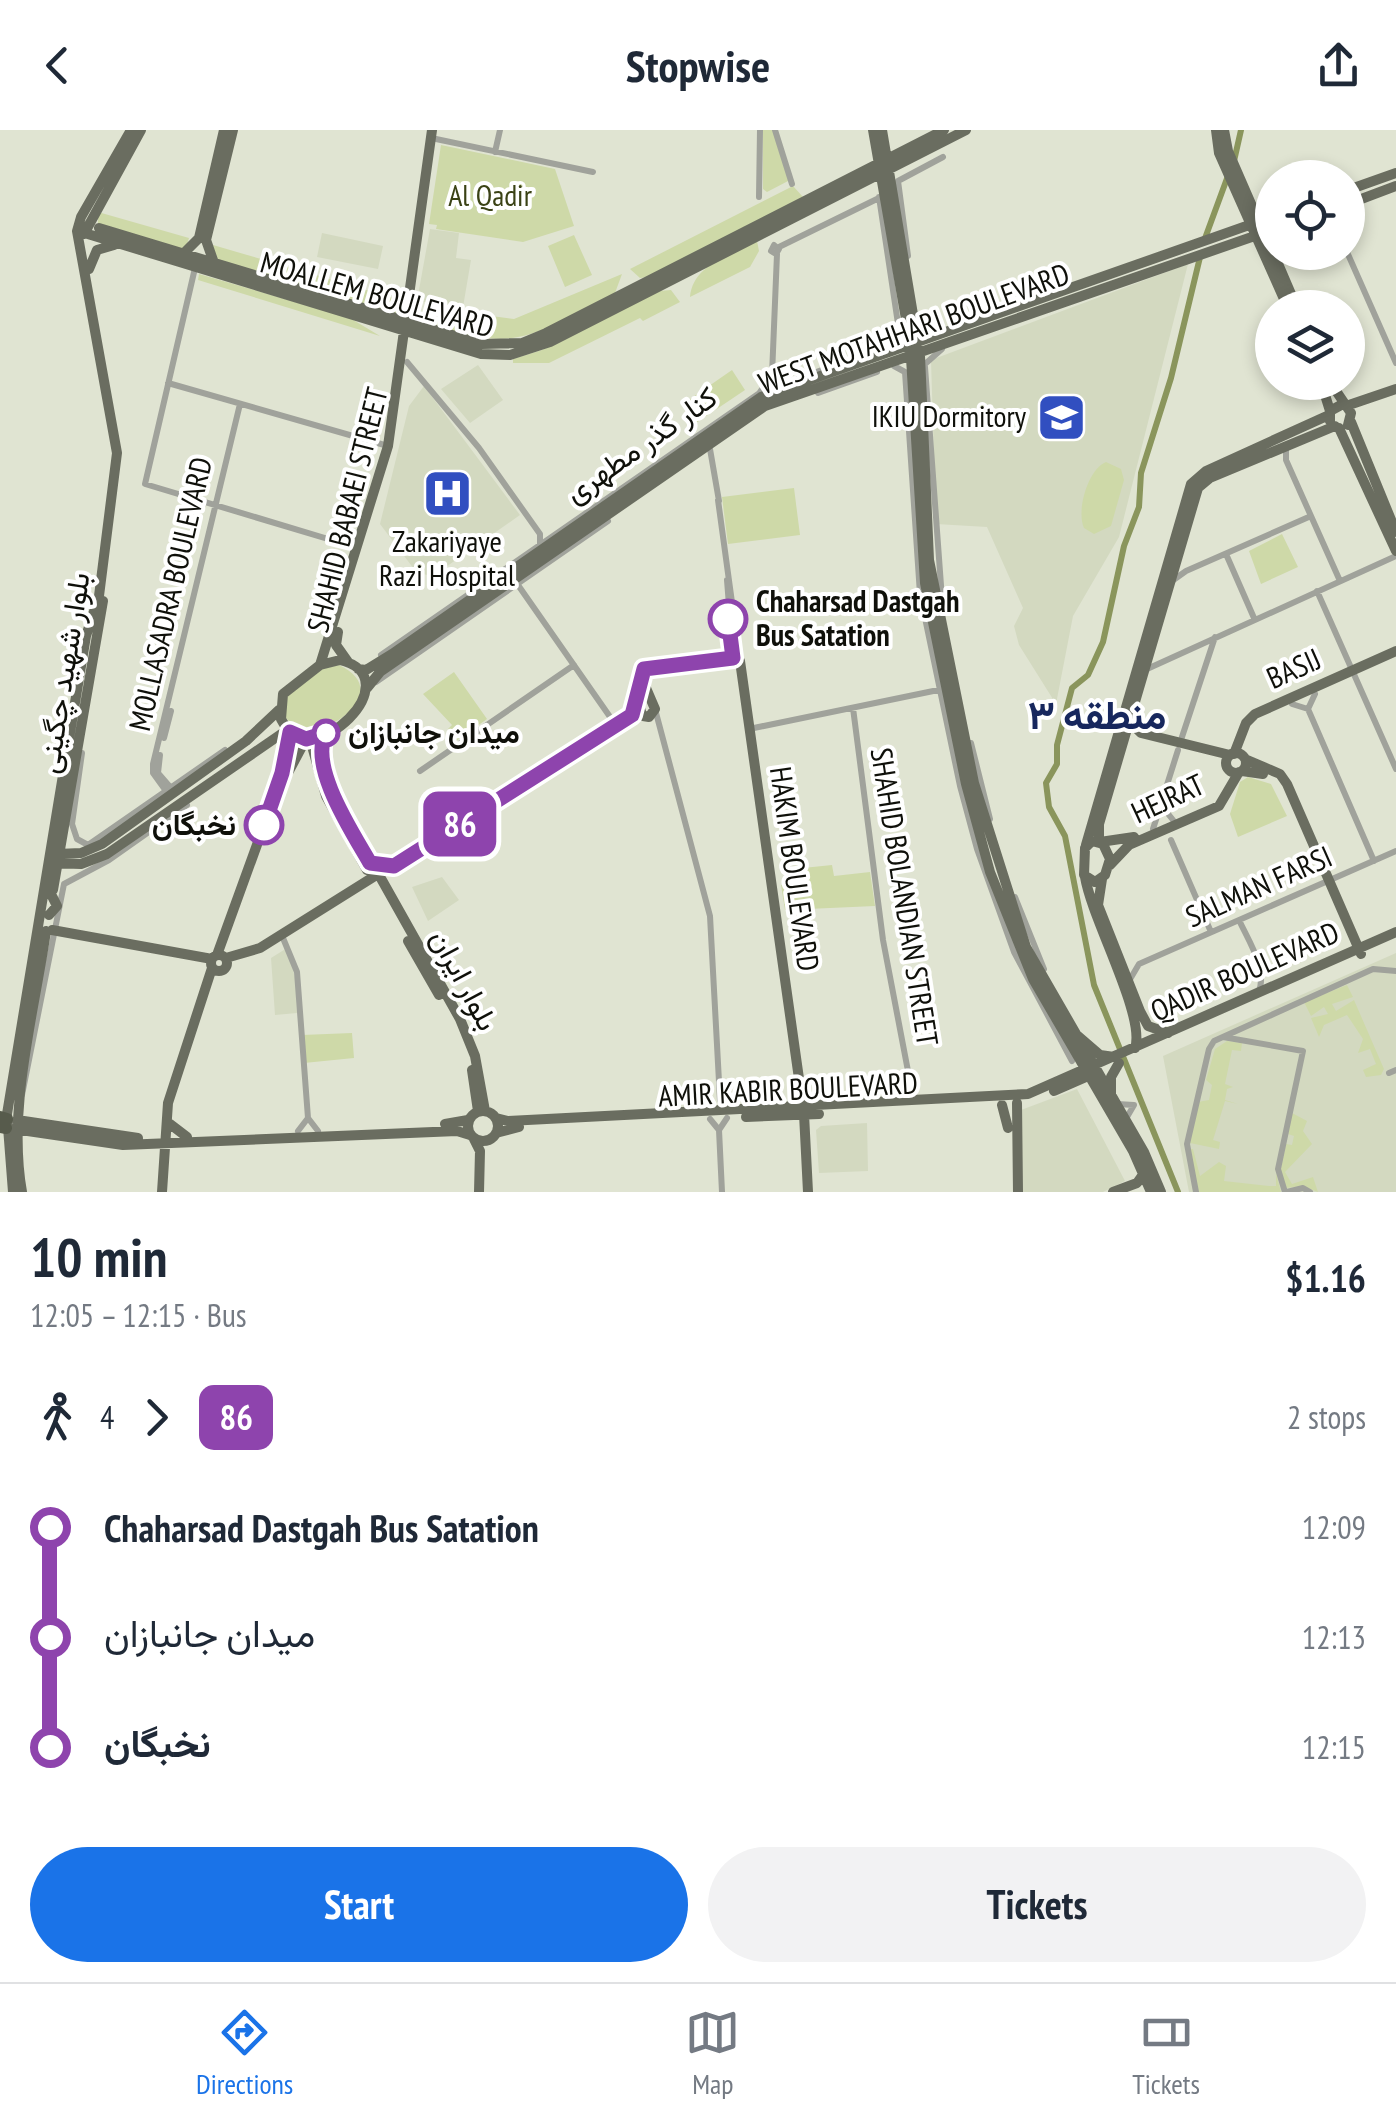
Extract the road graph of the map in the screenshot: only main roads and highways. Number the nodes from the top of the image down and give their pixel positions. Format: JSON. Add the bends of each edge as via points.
{"nodes":[{"id":1,"x":131,"y":130,"type":"edge"},
{"id":2,"x":140,"y":130,"type":"edge"},
{"id":3,"x":224,"y":130,"type":"edge"},
{"id":4,"x":232,"y":130,"type":"edge"},
{"id":5,"x":874,"y":130,"type":"edge"},
{"id":6,"x":882,"y":130,"type":"edge"},
{"id":7,"x":944,"y":130,"type":"edge"},
{"id":8,"x":966,"y":130,"type":"edge"},
{"id":9,"x":1216,"y":130,"type":"edge"},
{"id":10,"x":1224,"y":130,"type":"edge"},
{"id":11,"x":435,"y":133,"type":"edge"},
{"id":12,"x":880,"y":145,"type":"junction"},
{"id":13,"x":221,"y":160,"type":"junction"},
{"id":14,"x":885,"y":166,"type":"junction"},
{"id":15,"x":1231,"y":170,"type":"junction"},
{"id":16,"x":1396,"y":173,"type":"edge"},
{"id":17,"x":1365,"y":184,"type":"edge"},
{"id":18,"x":1396,"y":186,"type":"edge"},
{"id":19,"x":885,"y":192,"type":"junction"},
{"id":20,"x":1365,"y":198,"type":"edge"},
{"id":21,"x":1248,"y":205,"type":"junction"},
{"id":22,"x":1255,"y":213,"type":"edge"},
{"id":23,"x":87,"y":229,"type":"junction"},
{"id":24,"x":1255,"y":229,"type":"edge"},
{"id":25,"x":1233,"y":237,"type":"junction"},
{"id":26,"x":1255,"y":244,"type":"edge"},
{"id":27,"x":120,"y":245,"type":"junction"},
{"id":28,"x":183,"y":254,"type":"junction"},
{"id":29,"x":214,"y":264,"type":"junction"},
{"id":30,"x":89,"y":269,"type":"junction"},
{"id":31,"x":265,"y":284,"type":"junction"},
{"id":32,"x":1060,"y":298,"type":"junction"},
{"id":33,"x":409,"y":309,"type":"junction"},
{"id":34,"x":908,"y":309,"type":"junction"},
{"id":35,"x":346,"y":314,"type":"junction"},
{"id":36,"x":405,"y":326,"type":"junction"},
{"id":37,"x":899,"y":326,"type":"road end"},
{"id":38,"x":423,"y":327,"type":"junction"},
{"id":39,"x":428,"y":338,"type":"junction"},
{"id":40,"x":405,"y":355,"type":"junction"},
{"id":41,"x":917,"y":372,"type":"junction"},
{"id":42,"x":1396,"y":392,"type":"edge"},
{"id":43,"x":1325,"y":400,"type":"edge"},
{"id":44,"x":1341,"y":400,"type":"edge"},
{"id":45,"x":1344,"y":405,"type":"junction"},
{"id":46,"x":1329,"y":413,"type":"junction"},
{"id":47,"x":1351,"y":420,"type":"junction"},
{"id":48,"x":1337,"y":427,"type":"junction"},
{"id":49,"x":1263,"y":452,"type":"junction"},
{"id":50,"x":668,"y":461,"type":"junction"},
{"id":51,"x":578,"y":529,"type":"junction"},
{"id":52,"x":1396,"y":532,"type":"edge"},
{"id":53,"x":1396,"y":554,"type":"edge"},
{"id":54,"x":942,"y":642,"type":"junction"},
{"id":55,"x":331,"y":647,"type":"junction"},
{"id":56,"x":1396,"y":654,"type":"edge"},
{"id":57,"x":386,"y":664,"type":"junction"},
{"id":58,"x":320,"y":665,"type":"junction"},
{"id":59,"x":353,"y":665,"type":"junction"},
{"id":60,"x":1353,"y":674,"type":"junction"},
{"id":61,"x":366,"y":688,"type":"junction"},
{"id":62,"x":949,"y":693,"type":"junction"},
{"id":63,"x":643,"y":694,"type":"junction"},
{"id":64,"x":279,"y":710,"type":"junction"},
{"id":65,"x":640,"y":716,"type":"junction"},
{"id":66,"x":1129,"y":721,"type":"junction"},
{"id":67,"x":289,"y":731,"type":"junction"},
{"id":68,"x":326,"y":733,"type":"junction"},
{"id":69,"x":1140,"y":735,"type":"junction"},
{"id":70,"x":308,"y":739,"type":"junction"},
{"id":71,"x":266,"y":741,"type":"junction"},
{"id":72,"x":1123,"y":741,"type":"junction"},
{"id":73,"x":249,"y":746,"type":"junction"},
{"id":74,"x":286,"y":759,"type":"junction"},
{"id":75,"x":1236,"y":763,"type":"junction"},
{"id":76,"x":214,"y":771,"type":"junction"},
{"id":77,"x":1174,"y":823,"type":"junction"},
{"id":78,"x":1154,"y":832,"type":"junction"},
{"id":79,"x":1100,"y":842,"type":"junction"},
{"id":80,"x":1086,"y":845,"type":"junction"},
{"id":81,"x":56,"y":859,"type":"junction"},
{"id":82,"x":1110,"y":864,"type":"junction"},
{"id":83,"x":996,"y":875,"type":"junction"},
{"id":84,"x":1085,"y":877,"type":"junction"},
{"id":85,"x":381,"y":878,"type":"junction"},
{"id":86,"x":1102,"y":878,"type":"junction"},
{"id":87,"x":55,"y":933,"type":"road end"},
{"id":88,"x":1396,"y":936,"type":"edge"},
{"id":89,"x":1359,"y":951,"type":"junction"},
{"id":90,"x":221,"y":961,"type":"junction"},
{"id":91,"x":25,"y":1009,"type":"junction"},
{"id":92,"x":1143,"y":1029,"type":"junction"},
{"id":93,"x":1074,"y":1033,"type":"junction"},
{"id":94,"x":1169,"y":1033,"type":"junction"},
{"id":95,"x":1136,"y":1051,"type":"junction"},
{"id":96,"x":1072,"y":1061,"type":"road end"},
{"id":97,"x":1099,"y":1067,"type":"junction"},
{"id":98,"x":21,"y":1097,"type":"junction"},
{"id":99,"x":1042,"y":1097,"type":"junction"},
{"id":100,"x":1110,"y":1101,"type":"junction"},
{"id":101,"x":0,"y":1102,"type":"edge"},
{"id":102,"x":999,"y":1102,"type":"junction"},
{"id":103,"x":1018,"y":1104,"type":"junction"},
{"id":104,"x":807,"y":1111,"type":"junction"},
{"id":105,"x":486,"y":1113,"type":"junction"},
{"id":106,"x":710,"y":1115,"type":"junction"},
{"id":107,"x":468,"y":1120,"type":"junction"},
{"id":108,"x":167,"y":1124,"type":"junction"},
{"id":109,"x":7,"y":1126,"type":"edge"},
{"id":110,"x":39,"y":1129,"type":"junction"},
{"id":111,"x":493,"y":1136,"type":"junction"},
{"id":112,"x":472,"y":1137,"type":"junction"},
{"id":113,"x":146,"y":1138,"type":"junction"},
{"id":114,"x":166,"y":1140,"type":"junction"},
{"id":115,"x":186,"y":1140,"type":"junction"},
{"id":116,"x":1012,"y":1140,"type":"junction"},
{"id":117,"x":13,"y":1157,"type":"junction"},
{"id":118,"x":168,"y":1157,"type":"junction"},
{"id":119,"x":1143,"y":1175,"type":"edge"},
{"id":120,"x":811,"y":1186,"type":"edge"},
{"id":121,"x":13,"y":1192,"type":"edge"},
{"id":122,"x":22,"y":1192,"type":"edge"},
{"id":123,"x":164,"y":1192,"type":"edge"},
{"id":124,"x":483,"y":1192,"type":"edge"},
{"id":125,"x":1015,"y":1192,"type":"edge"},
{"id":126,"x":1113,"y":1192,"type":"edge"}],
"edges":[{"from":1,"to":23,"type":"main road"},
{"from":2,"to":23,"type":"main road"},
{"from":3,"to":13,"type":"main road"},
{"from":4,"to":13,"type":"main road"},
{"from":5,"to":12,"type":"main road"},
{"from":6,"to":12,"type":"main road"},
{"from":7,"to":14,"type":"main road","name":"MOALLEM BOULEVARD"},
{"from":8,"to":14,"type":"main road","name":"MOALLEM BOULEVARD"},
{"from":9,"to":15,"type":"main road"},
{"from":10,"to":15,"type":"main road"},
{"from":11,"to":33,"type":"main road","name":"SHAHID BABAEI STREET"},
{"from":12,"to":14,"type":"main road"},
{"from":12,"to":14,"type":"main road"},
{"from":13,"to":28,"type":"main road","via":[[198,238]]},
{"from":13,"to":29,"type":"main road","via":[[206,240]]},
{"from":14,"to":19,"type":"main road"},
{"from":14,"to":19,"type":"main road"},
{"from":14,"to":19,"type":"main road"},
{"from":14,"to":38,"type":"main road","name":"MOALLEM BOULEVARD","via":[[533,340],[482,344]]},
{"from":14,"to":39,"type":"main road","name":"MOALLEM BOULEVARD","via":[[524,352],[481,354]]},
{"from":15,"to":21,"type":"main road"},
{"from":16,"to":17,"type":"main road"},
{"from":18,"to":20,"type":"main road"},
{"from":19,"to":34,"type":"main road","via":[[887,230]]},
{"from":19,"to":34,"type":"main road","via":[[899,210]]},
{"from":21,"to":22,"type":"main road"},
{"from":21,"to":25,"type":"main road"},
{"from":23,"to":27,"type":"main road","name":"MOALLEM BOULEVARD"},
{"from":23,"to":28,"type":"main road","name":"MOALLEM BOULEVARD"},
{"from":23,"to":30,"type":"main road","name":"بلوار شهید چگینی"},
{"from":23,"to":81,"type":"main road","via":[[117,457]]},
{"from":24,"to":25,"type":"main road","name":"WEST MOTAHHARI BOULEVARD"},
{"from":25,"to":26,"type":"main road"},
{"from":25,"to":32,"type":"main road","name":"WEST MOTAHHARI BOULEVARD","via":[[1212,250]]},
{"from":25,"to":32,"type":"main road","name":"WEST MOTAHHARI BOULEVARD","via":[[1192,246]]},
{"from":27,"to":30,"type":"main road","via":[[97,250]]},
{"from":27,"to":31,"type":"main road","name":"MOALLEM BOULEVARD"},
{"from":28,"to":29,"type":"main road","name":"MOALLEM BOULEVARD"},
{"from":29,"to":31,"type":"main road","name":"MOALLEM BOULEVARD"},
{"from":30,"to":81,"type":"main road","name":"بلوار شهید چگینی","via":[[121,459],[95,653]]},
{"from":31,"to":35,"type":"main road","name":"MOALLEM BOULEVARD"},
{"from":31,"to":36,"type":"main road","name":"MOALLEM BOULEVARD"},
{"from":32,"to":50,"type":"main road","name":"WEST MOTAHHARI BOULEVARD","via":[[777,401]]},
{"from":32,"to":50,"type":"main road","name":"WEST MOTAHHARI BOULEVARD","via":[[761,397]]},
{"from":33,"to":36,"type":"main road","name":"SHAHID BABAEI STREET"},
{"from":33,"to":38,"type":"main road"},
{"from":34,"to":37,"type":"main road"},
{"from":34,"to":41,"type":"main road"},
{"from":35,"to":36,"type":"main road","name":"MOALLEM BOULEVARD"},
{"from":35,"to":40,"type":"main road","via":[[394,336]]},
{"from":36,"to":38,"type":"main road","name":"MOALLEM BOULEVARD"},
{"from":36,"to":39,"type":"main road","name":"MOALLEM BOULEVARD"},
{"from":36,"to":40,"type":"main road","name":"SHAHID BABAEI STREET"},
{"from":39,"to":40,"type":"main road"},
{"from":40,"to":55,"type":"main road","name":"SHAHID BABAEI STREET","via":[[388,446]]},
{"from":40,"to":55,"type":"main road","name":"SHAHID BABAEI STREET","via":[[390,466]]},
{"from":41,"to":54,"type":"main road"},
{"from":41,"to":54,"type":"main road","via":[[916,537],[923,588]]},
{"from":42,"to":45,"type":"main road"},
{"from":42,"to":47,"type":"main road"},
{"from":43,"to":46,"type":"main road"},
{"from":44,"to":45,"type":"main road"},
{"from":45,"to":46,"type":"main road"},
{"from":45,"to":47,"type":"main road"},
{"from":46,"to":48,"type":"main road"},
{"from":46,"to":49,"type":"main road"},
{"from":47,"to":48,"type":"main road"},
{"from":47,"to":52,"type":"main road"},
{"from":48,"to":49,"type":"main road"},
{"from":48,"to":53,"type":"main road"},
{"from":49,"to":66,"type":"main road","via":[[1201,484]]},
{"from":49,"to":80,"type":"main road","via":[[1200,474],[1191,484]]},
{"from":50,"to":51,"type":"main road","name":"WEST MOTAHHARI BOULEVARD"},
{"from":51,"to":57,"type":"main road","name":"WEST MOTAHHARI BOULEVARD","via":[[488,602]]},
{"from":51,"to":57,"type":"main road","name":"WEST MOTAHHARI BOULEVARD","via":[[542,542]]},
{"from":54,"to":62,"type":"main road"},
{"from":55,"to":58,"type":"main road","name":"SHAHID BABAEI STREET"},
{"from":55,"to":59,"type":"main road","name":"SHAHID BABAEI STREET"},
{"from":56,"to":60,"type":"main road","name":"BASIJ"},
{"from":57,"to":59,"type":"main road","name":"WEST MOTAHHARI BOULEVARD"},
{"from":57,"to":61,"type":"main road","name":"WEST MOTAHHARI BOULEVARD"},
{"from":58,"to":59,"type":"main road"},
{"from":58,"to":64,"type":"main road","via":[[288,687]]},
{"from":59,"to":61,"type":"main road"},
{"from":60,"to":75,"type":"main road","name":"BASIJ","via":[[1254,722]]},
{"from":60,"to":75,"type":"main road","name":"BASIJ","via":[[1254,714]]},
{"from":61,"to":68,"type":"main road","via":[[360,708]]},
{"from":62,"to":83,"type":"main road"},
{"from":62,"to":83,"type":"main road","via":[[981,796]]},
{"from":63,"to":65,"type":"main road"},
{"from":63,"to":65,"type":"main road","via":[[655,710]]},
{"from":63,"to":104,"type":"main road","name":"HAKIM BOULEVARD","via":[[652,672],[736,660],[759,771]]},
{"from":64,"to":67,"type":"main road"},
{"from":64,"to":73,"type":"main road"},
{"from":65,"to":85,"type":"main road","via":[[616,725]]},
{"from":66,"to":69,"type":"main road"},
{"from":66,"to":72,"type":"main road"},
{"from":67,"to":70,"type":"main road"},
{"from":67,"to":71,"type":"main road"},
{"from":67,"to":74,"type":"main road"},
{"from":68,"to":70,"type":"main road"},
{"from":68,"to":85,"type":"main road","via":[[321,750],[328,780]]},
{"from":69,"to":72,"type":"main road"},
{"from":69,"to":75,"type":"main road"},
{"from":70,"to":85,"type":"main road","via":[[326,796]]},
{"from":70,"to":90,"type":"main road","via":[[293,761]]},
{"from":71,"to":73,"type":"main road"},
{"from":71,"to":74,"type":"main road","via":[[280,744]]},
{"from":72,"to":79,"type":"main road"},
{"from":73,"to":76,"type":"main road"},
{"from":74,"to":90,"type":"main road"},
{"from":75,"to":77,"type":"main road","name":"HEJRAT","via":[[1218,804]]},
{"from":75,"to":89,"type":"main road","via":[[1280,782]]},
{"from":76,"to":81,"type":"main road","via":[[84,852]]},
{"from":76,"to":81,"type":"main road","via":[[160,822],[98,858]]},
{"from":77,"to":78,"type":"main road","name":"HEJRAT"},
{"from":77,"to":78,"type":"main road","via":[[1171,840]]},
{"from":78,"to":79,"type":"main road","name":"HEJRAT"},
{"from":78,"to":82,"type":"main road","name":"HEJRAT"},
{"from":79,"to":80,"type":"main road","name":"HEJRAT"},
{"from":79,"to":82,"type":"main road"},
{"from":80,"to":84,"type":"main road"},
{"from":81,"to":91,"type":"main road","name":"بلوار شهید چگینی"},
{"from":81,"to":98,"type":"main road","name":"بلوار شهید چگینی"},
{"from":82,"to":86,"type":"main road"},
{"from":83,"to":93,"type":"main road"},
{"from":83,"to":97,"type":"main road","via":[[1022,963]]},
{"from":84,"to":86,"type":"main road"},
{"from":84,"to":92,"type":"main road"},
{"from":85,"to":90,"type":"main road","via":[[260,948]]},
{"from":85,"to":90,"type":"main road","via":[[283,938]]},
{"from":85,"to":105,"type":"main road","name":"بلوار ایران","via":[[460,1018]]},
{"from":86,"to":92,"type":"main road","via":[[1098,904]]},
{"from":87,"to":90,"type":"main road"},
{"from":88,"to":89,"type":"main road","name":"QADIR BOULEVARD"},
{"from":89,"to":94,"type":"main road","name":"QADIR BOULEVARD"},
{"from":89,"to":95,"type":"main road","name":"QADIR BOULEVARD"},
{"from":90,"to":108,"type":"main road"},
{"from":91,"to":101,"type":"main road"},
{"from":91,"to":109,"type":"main road","name":"بلوار شهید چگینی"},
{"from":92,"to":94,"type":"main road"},
{"from":92,"to":95,"type":"main road"},
{"from":93,"to":97,"type":"main road"},
{"from":93,"to":97,"type":"main road","via":[[1100,1055]]},
{"from":94,"to":95,"type":"main road","name":"QADIR BOULEVARD"},
{"from":95,"to":97,"type":"main road","name":"QADIR BOULEVARD"},
{"from":96,"to":102,"type":"main road","name":"AMIR KABIR BOULEVARD","via":[[1054,1078]]},
{"from":97,"to":99,"type":"main road","name":"AMIR KABIR BOULEVARD"},
{"from":97,"to":100,"type":"main road"},
{"from":97,"to":100,"type":"main road","via":[[1112,1077]]},
{"from":97,"to":102,"type":"main road","name":"AMIR KABIR BOULEVARD"},
{"from":98,"to":109,"type":"main road","name":"بلوار شهید چگینی"},
{"from":98,"to":110,"type":"main road"},
{"from":99,"to":100,"type":"main road","via":[[1082,1086]]},
{"from":99,"to":103,"type":"main road","name":"AMIR KABIR BOULEVARD"},
{"from":100,"to":119,"type":"main road"},
{"from":100,"to":119,"type":"main road","via":[[1126,1124]]},
{"from":102,"to":103,"type":"main road","name":"AMIR KABIR BOULEVARD"},
{"from":102,"to":104,"type":"main road","name":"AMIR KABIR BOULEVARD"},
{"from":102,"to":116,"type":"main road"},
{"from":103,"to":116,"type":"main road"},
{"from":104,"to":106,"type":"main road","name":"AMIR KABIR BOULEVARD"},
{"from":104,"to":120,"type":"main road","name":"HAKIM BOULEVARD"},
{"from":105,"to":106,"type":"main road","name":"AMIR KABIR BOULEVARD","via":[[508,1121]]},
{"from":105,"to":107,"type":"main road"},
{"from":105,"to":111,"type":"main road","name":"بلوار ایران"},
{"from":106,"to":111,"type":"main road","name":"AMIR KABIR BOULEVARD","via":[[509,1128]]},
{"from":107,"to":112,"type":"main road"},
{"from":107,"to":115,"type":"main road"},
{"from":108,"to":113,"type":"main road"},
{"from":108,"to":114,"type":"main road"},
{"from":108,"to":115,"type":"main road"},
{"from":109,"to":110,"type":"main road"},
{"from":109,"to":117,"type":"main road"},
{"from":110,"to":113,"type":"main road"},
{"from":110,"to":114,"type":"main road","via":[[123,1145]]},
{"from":110,"to":117,"type":"main road"},
{"from":111,"to":112,"type":"main road","name":"AMIR KABIR BOULEVARD"},
{"from":111,"to":124,"type":"main road","name":"بلوار ایران"},
{"from":112,"to":115,"type":"main road","via":[[457,1131]]},
{"from":112,"to":124,"type":"main road","via":[[480,1150]]},
{"from":113,"to":114,"type":"main road"},
{"from":114,"to":115,"type":"main road"},
{"from":114,"to":118,"type":"main road"},
{"from":114,"to":123,"type":"main road"},
{"from":115,"to":118,"type":"main road"},
{"from":116,"to":125,"type":"main road"},
{"from":117,"to":121,"type":"main road"},
{"from":117,"to":122,"type":"main road"},
{"from":118,"to":123,"type":"main road"},
{"from":119,"to":126,"type":"main road"}]}
